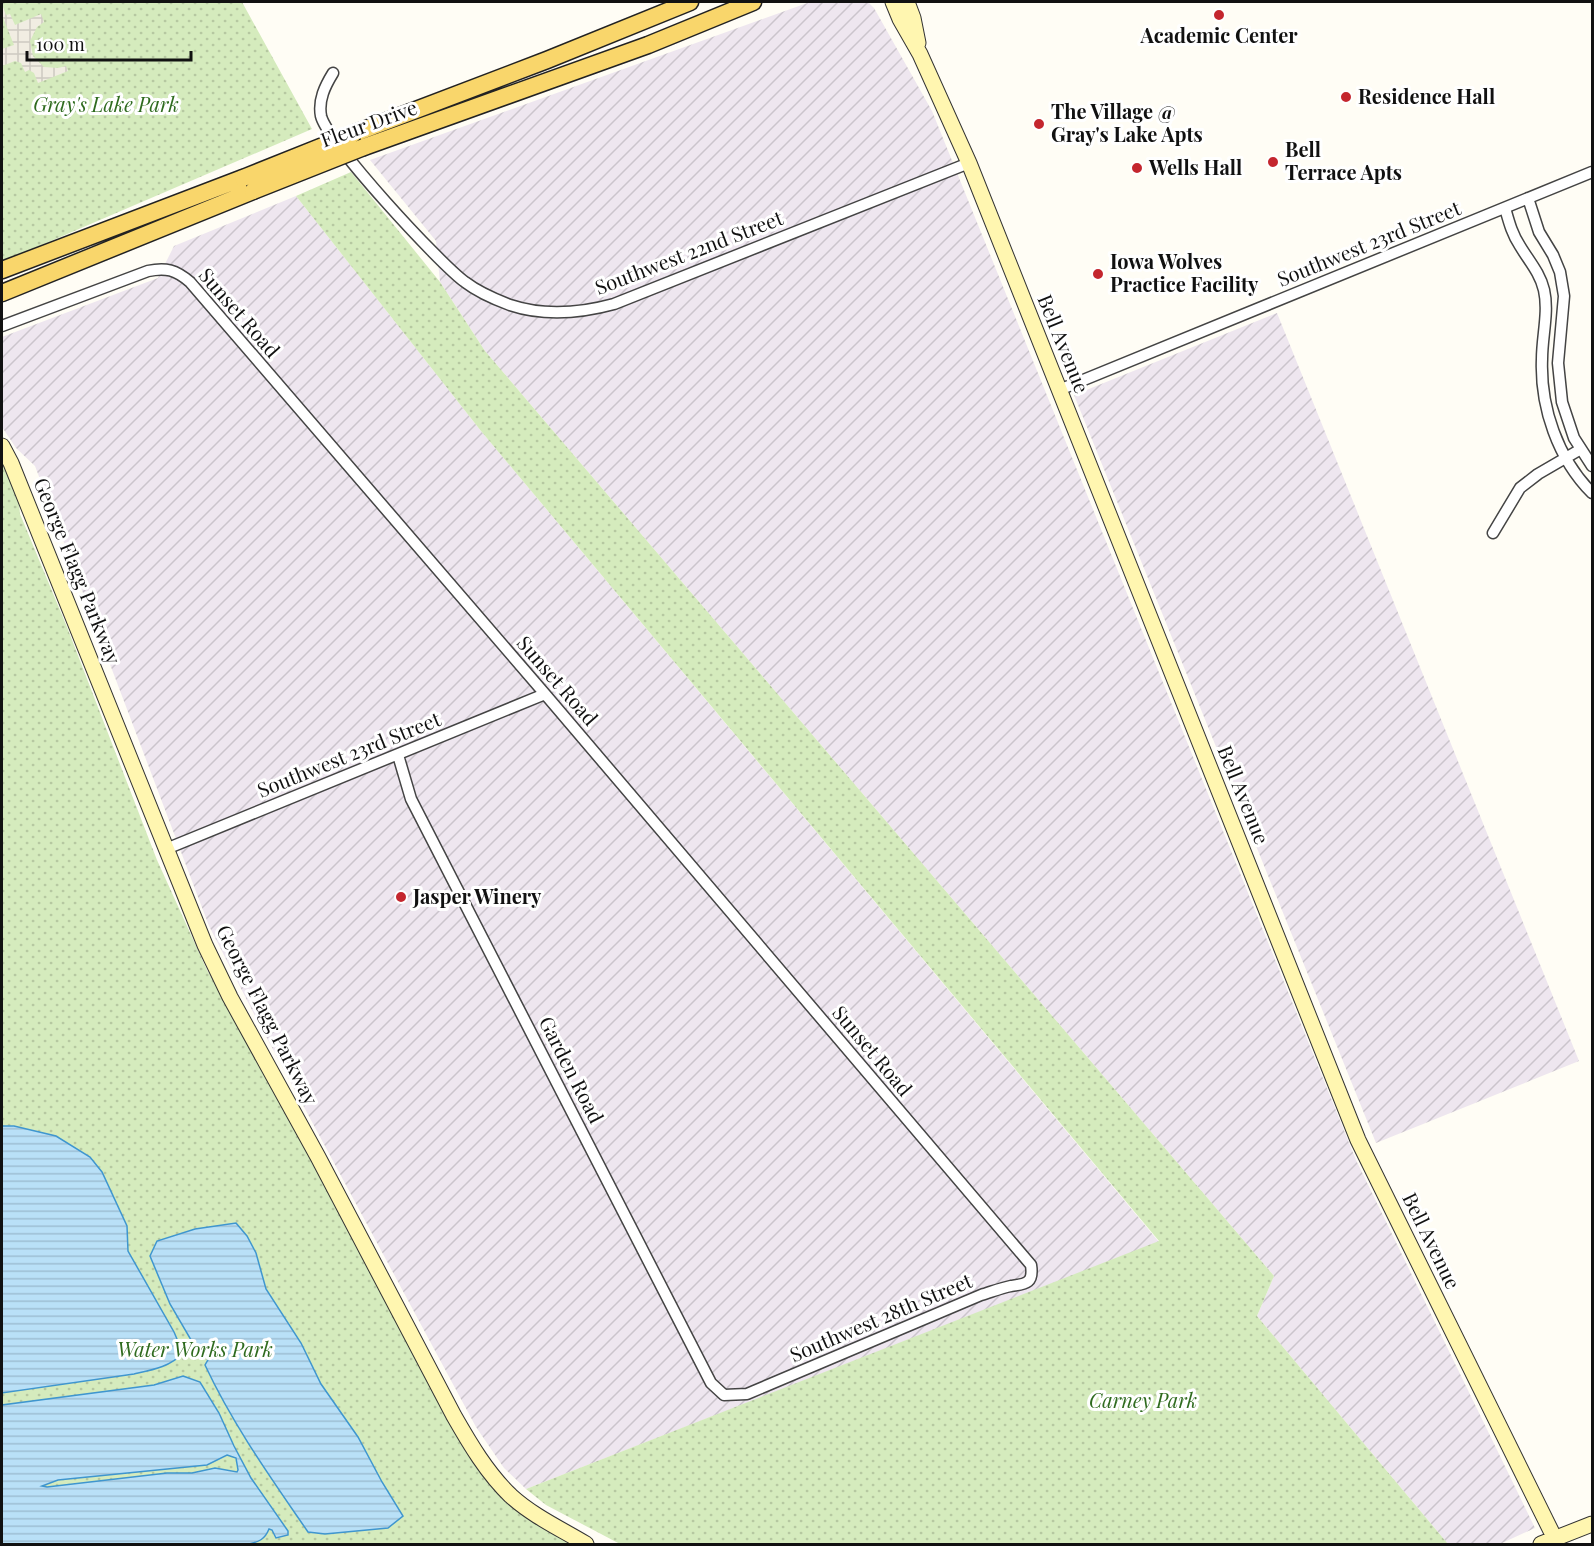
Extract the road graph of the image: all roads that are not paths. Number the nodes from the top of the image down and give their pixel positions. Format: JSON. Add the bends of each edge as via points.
{"nodes":[{"id":1,"x":690,"y":2,"type":"edge"},
{"id":2,"x":753,"y":2,"type":"edge"},
{"id":3,"x":893,"y":2,"type":"edge"},
{"id":4,"x":907,"y":2,"type":"edge"},
{"id":5,"x":920,"y":54,"type":"junction"},
{"id":6,"x":333,"y":73,"type":"dead end"},
{"id":7,"x":359,"y":140,"type":"junction"},
{"id":8,"x":969,"y":163,"type":"junction"},
{"id":9,"x":1593,"y":172,"type":"edge"},
{"id":10,"x":248,"y":184,"type":"junction"},
{"id":11,"x":1528,"y":198,"type":"junction"},
{"id":12,"x":1505,"y":208,"type":"junction"},
{"id":13,"x":2,"y":270,"type":"edge"},
{"id":14,"x":2,"y":293,"type":"edge"},
{"id":15,"x":2,"y":326,"type":"edge"},
{"id":16,"x":1544,"y":328,"type":"junction"},
{"id":17,"x":1562,"y":329,"type":"junction"},
{"id":18,"x":1059,"y":390,"type":"junction"},
{"id":19,"x":2,"y":446,"type":"edge"},
{"id":20,"x":1581,"y":449,"type":"junction"},
{"id":21,"x":1566,"y":458,"type":"junction"},
{"id":22,"x":1593,"y":466,"type":"edge"},
{"id":23,"x":1593,"y":493,"type":"edge"},
{"id":24,"x":1493,"y":532,"type":"dead end"},
{"id":25,"x":545,"y":694,"type":"junction"},
{"id":26,"x":398,"y":755,"type":"junction"},
{"id":27,"x":166,"y":849,"type":"junction"},
{"id":28,"x":1026,"y":1260,"type":"joint"},
{"id":29,"x":724,"y":1395,"type":"joint"},
{"id":30,"x":1593,"y":1524,"type":"edge"},
{"id":31,"x":1548,"y":1542,"type":"edge"},
{"id":32,"x":586,"y":1545,"type":"edge"}],
"edges":[{"from":1,"to":7,"type":"main road","name":"Fleur Drive"},
{"from":2,"to":7,"type":"main road","name":"Fleur Drive","via":[[648,45]]},
{"from":3,"to":5,"type":"street","name":"Bell Avenue"},
{"from":4,"to":5,"type":"street","name":"Bell Avenue"},
{"from":5,"to":8,"type":"street","name":"Bell Avenue"},
{"from":6,"to":8,"type":"street","name":"Southwest 22nd Street","via":[[321,97],[321,117],[332,137],[464,281],[489,296],[527,309],[562,313],[614,304]]},
{"from":7,"to":10,"type":"main road","name":"Fleur Drive","bridge":true},
{"from":8,"to":18,"type":"street","name":"Bell Avenue"},
{"from":9,"to":11,"type":"street","name":"Southwest 23rd Street"},
{"from":10,"to":13,"type":"main road","name":"Fleur Drive"},
{"from":10,"to":14,"type":"main road","name":"Fleur Drive"},
{"from":11,"to":12,"type":"street","name":"Southwest 23rd Street"},
{"from":11,"to":17,"type":"street","via":[[1539,232],[1560,272]]},
{"from":12,"to":16,"type":"street","via":[[1511,231],[1534,265],[1544,289]]},
{"from":12,"to":18,"type":"street","name":"Southwest 23rd Street"},
{"from":15,"to":25,"type":"street","name":"Sunset Road","via":[[148,271],[171,269],[180,273]]},
{"from":16,"to":17,"type":"street"},
{"from":16,"to":21,"type":"street","via":[[1544,398]]},
{"from":17,"to":20,"type":"street","via":[[1559,382],[1567,420]]},
{"from":18,"to":31,"type":"street","name":"Bell Avenue","via":[[1358,1140]]},
{"from":19,"to":27,"type":"street","name":"George Flagg Parkway"},
{"from":20,"to":21,"type":"street"},
{"from":20,"to":22,"type":"street"},
{"from":21,"to":23,"type":"street"},
{"from":21,"to":24,"type":"street","via":[[1520,488]]},
{"from":25,"to":26,"type":"street","name":"Southwest 23rd Street"},
{"from":25,"to":28,"type":"street","name":"Sunset Road"},
{"from":26,"to":27,"type":"street","name":"Southwest 23rd Street"},
{"from":26,"to":29,"type":"street","name":"Garden Road","via":[[411,800],[711,1383]]},
{"from":27,"to":32,"type":"street","name":"George Flagg Parkway","via":[[230,997],[476,1454],[513,1497]]},
{"from":28,"to":29,"type":"street","name":"Southwest 28th Street","via":[[1032,1273],[1024,1285],[981,1295],[747,1394]]},
{"from":30,"to":31,"type":"street"}]}
